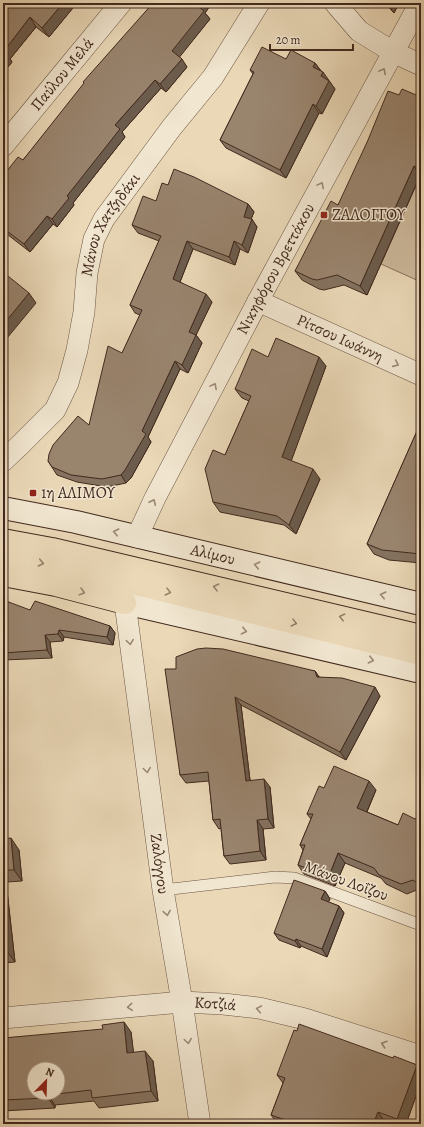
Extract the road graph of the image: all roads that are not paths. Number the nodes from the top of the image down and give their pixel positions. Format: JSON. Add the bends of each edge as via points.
{"nodes":[{"id":1,"x":121,"y":3,"type":"edge"},
{"id":2,"x":259,"y":3,"type":"edge"},
{"id":3,"x":335,"y":3,"type":"edge"},
{"id":4,"x":420,"y":3,"type":"edge"},
{"id":5,"x":393,"y":52,"type":"junction"},
{"id":6,"x":421,"y":65,"type":"edge"},
{"id":7,"x":3,"y":146,"type":"edge"},
{"id":8,"x":258,"y":301,"type":"junction"},
{"id":9,"x":421,"y":375,"type":"edge"},
{"id":10,"x":3,"y":461,"type":"edge"},
{"id":11,"x":3,"y":508,"type":"edge"},
{"id":12,"x":137,"y":537,"type":"junction"},
{"id":13,"x":3,"y":540,"type":"edge"},
{"id":14,"x":3,"y":556,"type":"edge"},
{"id":15,"x":3,"y":575,"type":"edge"},
{"id":16,"x":125,"y":603,"type":"junction"},
{"id":17,"x":421,"y":604,"type":"edge"},
{"id":18,"x":421,"y":636,"type":"edge"},
{"id":19,"x":421,"y":654,"type":"edge"},
{"id":20,"x":421,"y":672,"type":"edge"},
{"id":21,"x":163,"y":890,"type":"junction"},
{"id":22,"x":421,"y":925,"type":"edge"},
{"id":23,"x":182,"y":1002,"type":"junction"},
{"id":24,"x":3,"y":1018,"type":"edge"},
{"id":25,"x":420,"y":1055,"type":"edge"},
{"id":26,"x":200,"y":1124,"type":"edge"}],
"edges":[{"from":1,"to":7,"type":"street","name":"Παύλου Μελά"},
{"from":2,"to":10,"type":"street","name":"Μάνου Χατζηδάκι","via":[[212,77],[104,219],[94,239],[87,273],[84,312],[68,383],[55,410]]},
{"from":3,"to":5,"type":"street","via":[[359,31]]},
{"from":4,"to":5,"type":"street","name":"Νικηφόρου Βρεττάκου"},
{"from":5,"to":6,"type":"street"},
{"from":8,"to":5,"type":"street","name":"Νικηφόρου Βρεττάκου","one_way":true},
{"from":8,"to":9,"type":"street","name":"Ρίτσου Ιωάννη","one_way":true},
{"from":12,"to":8,"type":"street","name":"Νικηφόρου Βρεττάκου","one_way":true},
{"from":12,"to":11,"type":"main road","name":"Αλίμου","one_way":true},
{"from":17,"to":12,"type":"main road","name":"Αλίμου","one_way":true},
{"from":18,"to":13,"type":"highway","one_way":true,"via":[[60,551]]},
{"from":14,"to":19,"type":"highway","one_way":true,"via":[[149,587]]},
{"from":15,"to":16,"type":"highway","one_way":true,"via":[[56,585]]},
{"from":16,"to":20,"type":"main road","one_way":true},
{"from":16,"to":21,"type":"street","name":"Ζαλόγγου","one_way":true},
{"from":21,"to":22,"type":"lane","name":"Μάνου Λοΐζου","via":[[275,877],[294,878]]},
{"from":21,"to":23,"type":"street","name":"Ζαλόγγου","one_way":true},
{"from":23,"to":24,"type":"street","name":"Κοτζιά","one_way":true},
{"from":25,"to":23,"type":"street","name":"Κοτζιά","one_way":true,"via":[[305,1019],[258,1008]]},
{"from":23,"to":26,"type":"street","name":"Ζαλόγγου","one_way":true}]}
